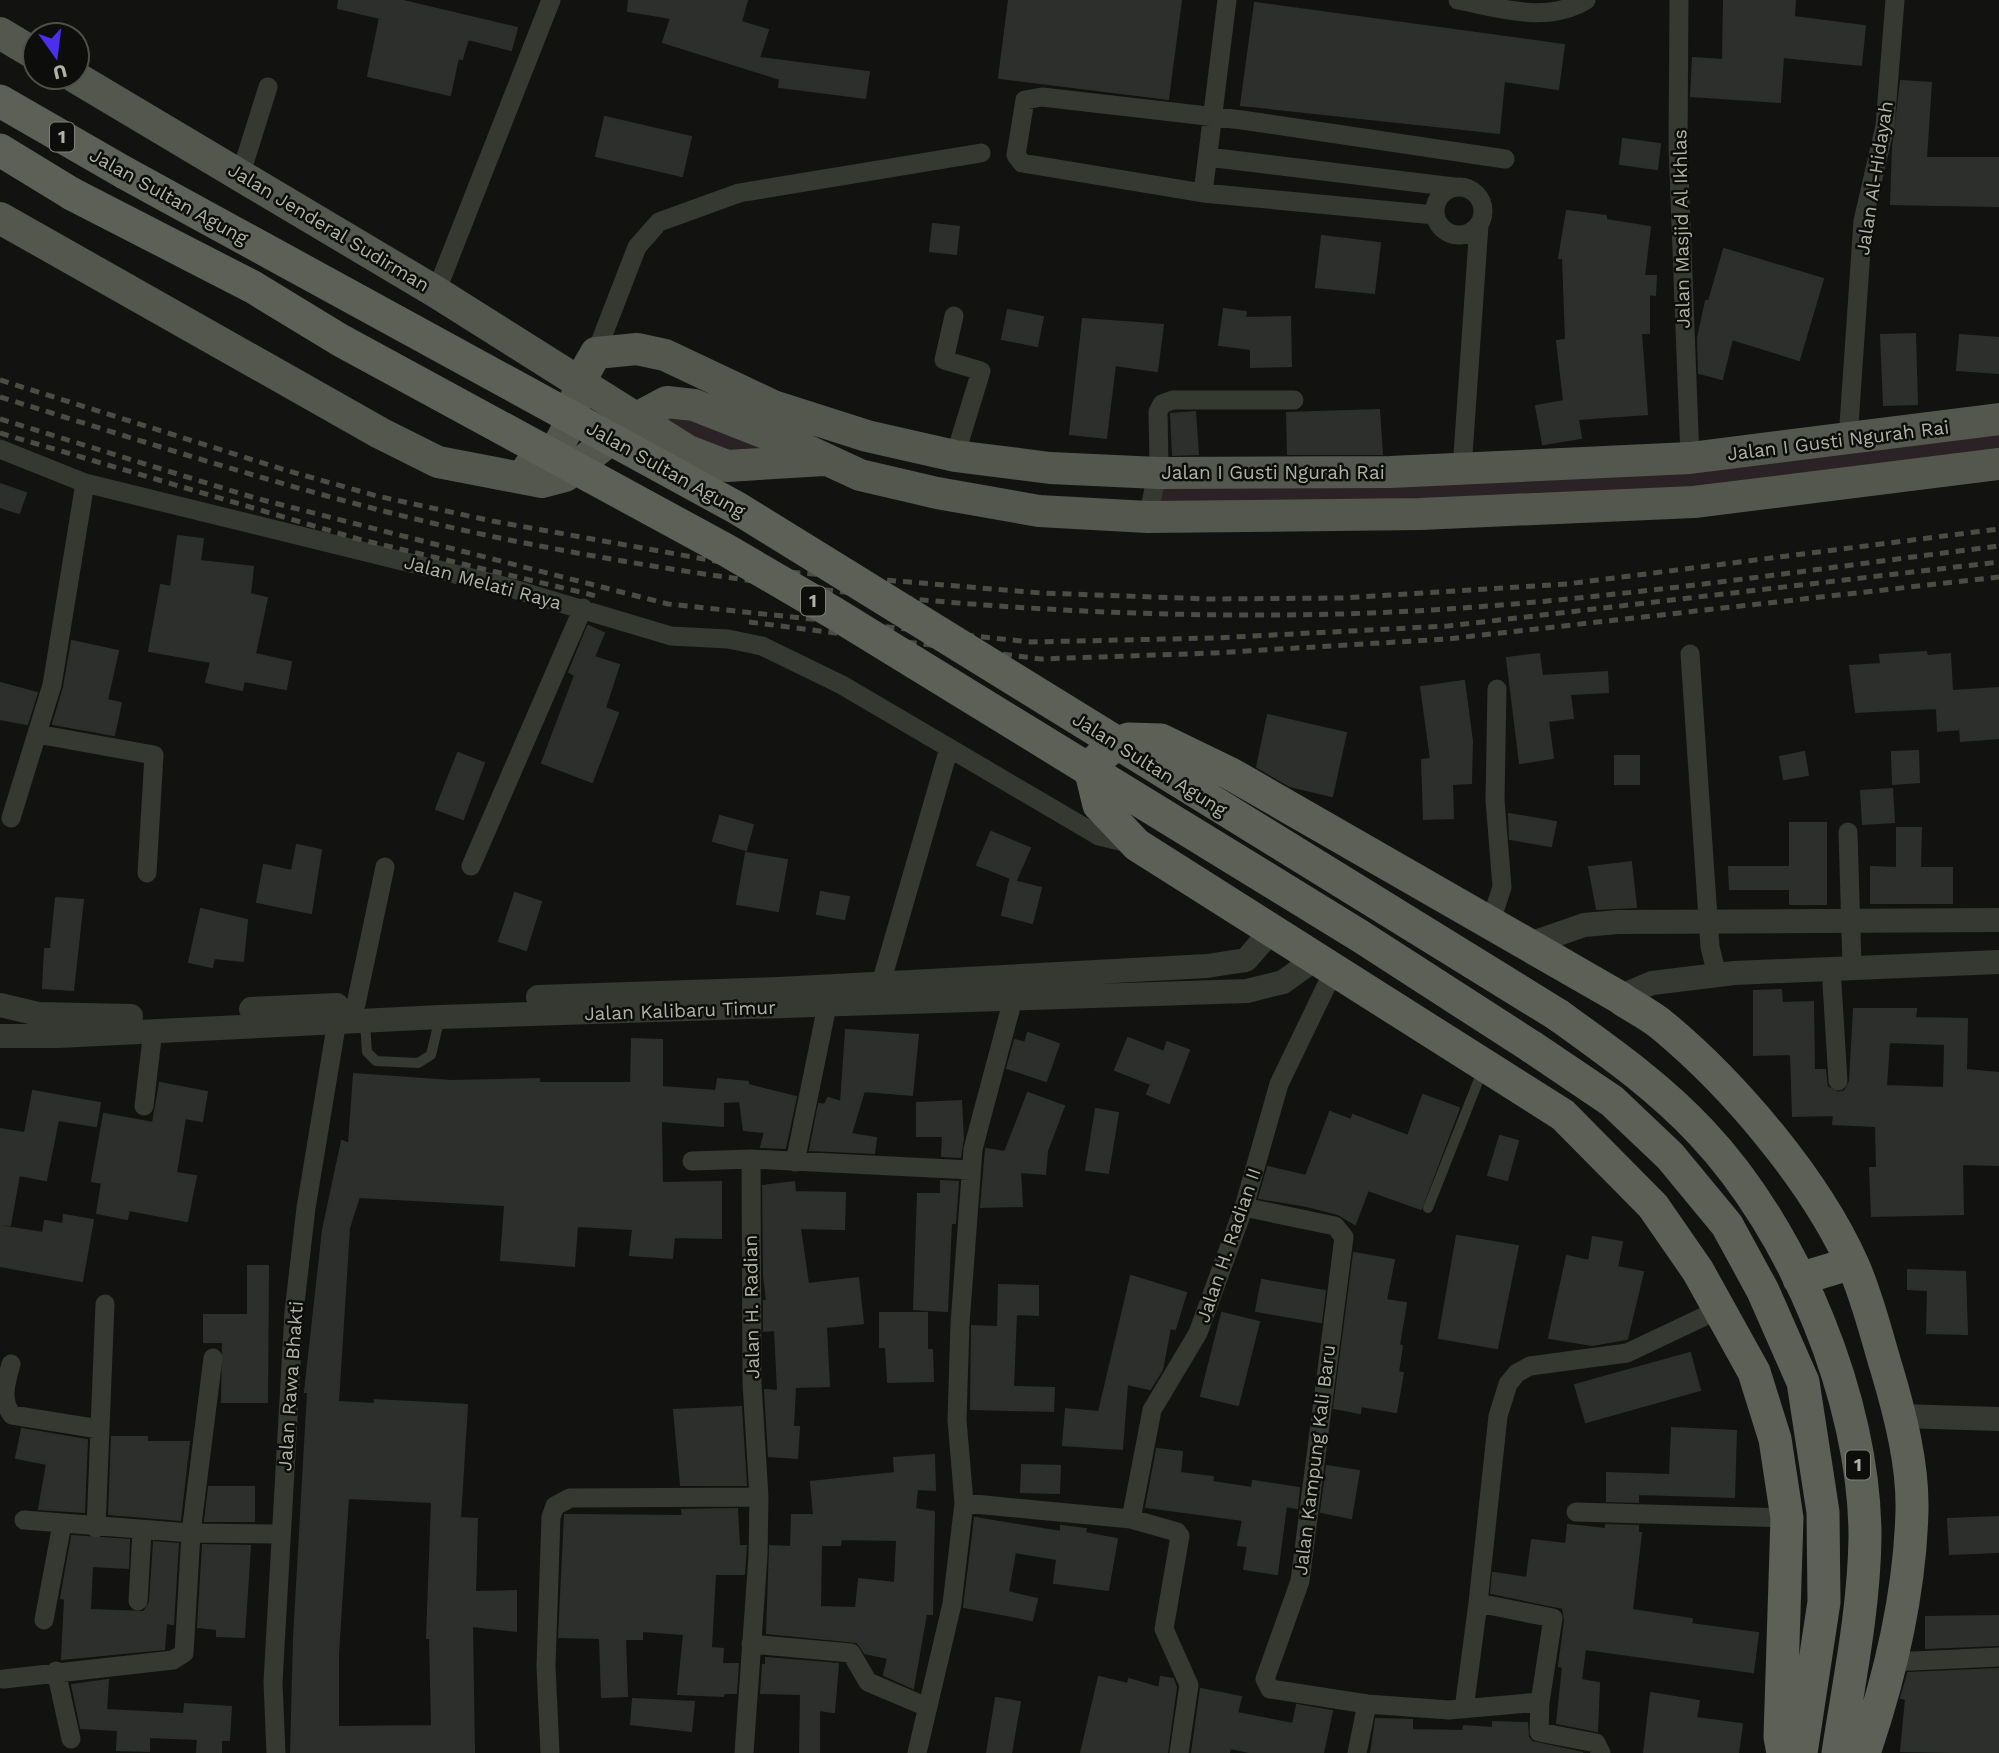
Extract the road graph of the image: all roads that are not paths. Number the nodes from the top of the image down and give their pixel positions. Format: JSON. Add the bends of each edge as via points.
{"nodes":[{"id":1,"x":551,"y":0,"type":"edge"},
{"id":2,"x":1227,"y":0,"type":"edge"},
{"id":3,"x":1458,"y":0,"type":"edge"},
{"id":4,"x":1586,"y":0,"type":"edge"},
{"id":5,"x":1679,"y":0,"type":"edge"},
{"id":6,"x":1895,"y":0,"type":"edge"},
{"id":7,"x":0,"y":33,"type":"edge"},
{"id":8,"x":21,"y":46,"type":"edge"},
{"id":9,"x":91,"y":86,"type":"edge"},
{"id":10,"x":268,"y":87,"type":"dead end"},
{"id":11,"x":0,"y":101,"type":"edge"},
{"id":12,"x":1214,"y":119,"type":"junction"},
{"id":13,"x":0,"y":150,"type":"edge"},
{"id":14,"x":981,"y":153,"type":"dead end"},
{"id":15,"x":1209,"y":157,"type":"junction"},
{"id":16,"x":1505,"y":159,"type":"dead end"},
{"id":17,"x":240,"y":173,"type":"junction"},
{"id":18,"x":1454,"y":187,"type":"junction"},
{"id":19,"x":1203,"y":193,"type":"junction"},
{"id":20,"x":1435,"y":215,"type":"junction"},
{"id":21,"x":0,"y":218,"type":"edge"},
{"id":22,"x":1479,"y":225,"type":"junction"},
{"id":23,"x":436,"y":292,"type":"junction"},
{"id":24,"x":954,"y":316,"type":"dead end"},
{"id":25,"x":596,"y":353,"type":"junction"},
{"id":26,"x":538,"y":355,"type":"junction"},
{"id":27,"x":581,"y":382,"type":"junction"},
{"id":28,"x":1294,"y":400,"type":"dead end"},
{"id":29,"x":635,"y":419,"type":"junction"},
{"id":30,"x":1999,"y":419,"type":"edge"},
{"id":31,"x":1847,"y":439,"type":"junction"},
{"id":32,"x":0,"y":449,"type":"edge"},
{"id":33,"x":955,"y":456,"type":"junction"},
{"id":34,"x":1690,"y":458,"type":"junction"},
{"id":35,"x":826,"y":460,"type":"junction"},
{"id":36,"x":1999,"y":464,"type":"edge"},
{"id":37,"x":1462,"y":468,"type":"junction"},
{"id":38,"x":1158,"y":473,"type":"junction"},
{"id":39,"x":506,"y":476,"type":"junction"},
{"id":40,"x":85,"y":483,"type":"junction"},
{"id":41,"x":1149,"y":517,"type":"junction"},
{"id":42,"x":583,"y":608,"type":"junction"},
{"id":43,"x":1690,"y":654,"type":"dead end"},
{"id":44,"x":1497,"y":689,"type":"dead end"},
{"id":45,"x":37,"y":734,"type":"junction"},
{"id":46,"x":949,"y":748,"type":"junction"},
{"id":47,"x":11,"y":818,"type":"dead end"},
{"id":48,"x":1848,"y":832,"type":"dead end"},
{"id":49,"x":1137,"y":845,"type":"junction"},
{"id":50,"x":471,"y":866,"type":"dead end"},
{"id":51,"x":385,"y":867,"type":"dead end"},
{"id":52,"x":147,"y":873,"type":"dead end"},
{"id":53,"x":1999,"y":920,"type":"edge"},
{"id":54,"x":1490,"y":924,"type":"junction"},
{"id":55,"x":1852,"y":926,"type":"junction"},
{"id":56,"x":1271,"y":931,"type":"junction"},
{"id":57,"x":1709,"y":933,"type":"junction"},
{"id":58,"x":1527,"y":945,"type":"junction"},
{"id":59,"x":1845,"y":962,"type":"junction"},
{"id":60,"x":1999,"y":962,"type":"edge"},
{"id":61,"x":1324,"y":965,"type":"junction"},
{"id":62,"x":1717,"y":975,"type":"junction"},
{"id":63,"x":880,"y":984,"type":"junction"},
{"id":64,"x":1619,"y":997,"type":"junction"},
{"id":65,"x":775,"y":998,"type":"junction"},
{"id":66,"x":1013,"y":999,"type":"junction"},
{"id":67,"x":0,"y":1005,"type":"edge"},
{"id":68,"x":827,"y":1006,"type":"junction"},
{"id":69,"x":360,"y":1012,"type":"junction"},
{"id":70,"x":440,"y":1017,"type":"junction"},
{"id":71,"x":337,"y":1021,"type":"junction"},
{"id":72,"x":38,"y":1025,"type":"junction"},
{"id":73,"x":153,"y":1030,"type":"junction"},
{"id":74,"x":0,"y":1036,"type":"edge"},
{"id":75,"x":1485,"y":1065,"type":"junction"},
{"id":76,"x":1838,"y":1081,"type":"dead end"},
{"id":77,"x":144,"y":1105,"type":"dead end"},
{"id":78,"x":751,"y":1159,"type":"junction"},
{"id":79,"x":692,"y":1161,"type":"dead end"},
{"id":80,"x":794,"y":1163,"type":"junction"},
{"id":81,"x":971,"y":1170,"type":"junction"},
{"id":82,"x":1244,"y":1207,"type":"junction"},
{"id":83,"x":1429,"y":1208,"type":"dead end"},
{"id":84,"x":1852,"y":1263,"type":"junction"},
{"id":85,"x":1799,"y":1279,"type":"junction"},
{"id":86,"x":105,"y":1304,"type":"dead end"},
{"id":87,"x":1720,"y":1309,"type":"junction"},
{"id":88,"x":213,"y":1358,"type":"dead end"},
{"id":89,"x":11,"y":1364,"type":"dead end"},
{"id":90,"x":1901,"y":1416,"type":"junction"},
{"id":91,"x":1999,"y":1419,"type":"edge"},
{"id":92,"x":99,"y":1429,"type":"junction"},
{"id":93,"x":759,"y":1497,"type":"junction"},
{"id":94,"x":964,"y":1503,"type":"junction"},
{"id":95,"x":1576,"y":1512,"type":"dead end"},
{"id":96,"x":1787,"y":1518,"type":"junction"},
{"id":97,"x":1131,"y":1519,"type":"junction"},
{"id":98,"x":24,"y":1520,"type":"dead end"},
{"id":99,"x":62,"y":1524,"type":"junction"},
{"id":100,"x":96,"y":1528,"type":"junction"},
{"id":101,"x":142,"y":1531,"type":"junction"},
{"id":102,"x":191,"y":1533,"type":"junction"},
{"id":103,"x":279,"y":1534,"type":"junction"},
{"id":104,"x":138,"y":1601,"type":"dead end"},
{"id":105,"x":1478,"y":1603,"type":"junction"},
{"id":106,"x":44,"y":1620,"type":"dead end"},
{"id":107,"x":751,"y":1644,"type":"junction"},
{"id":108,"x":1999,"y":1657,"type":"edge"},
{"id":109,"x":1891,"y":1662,"type":"junction"},
{"id":110,"x":56,"y":1671,"type":"junction"},
{"id":111,"x":4,"y":1679,"type":"dead end"},
{"id":112,"x":1540,"y":1702,"type":"junction"},
{"id":113,"x":1367,"y":1704,"type":"junction"},
{"id":114,"x":927,"y":1707,"type":"junction"},
{"id":115,"x":1464,"y":1709,"type":"junction"},
{"id":116,"x":71,"y":1739,"type":"dead end"},
{"id":117,"x":276,"y":1753,"type":"edge"},
{"id":118,"x":550,"y":1753,"type":"edge"},
{"id":119,"x":744,"y":1753,"type":"edge"},
{"id":120,"x":916,"y":1753,"type":"edge"},
{"id":121,"x":1179,"y":1753,"type":"edge"},
{"id":122,"x":1357,"y":1753,"type":"edge"},
{"id":123,"x":1601,"y":1753,"type":"edge"},
{"id":124,"x":1783,"y":1753,"type":"edge"},
{"id":125,"x":1801,"y":1753,"type":"edge"},
{"id":126,"x":1838,"y":1753,"type":"edge"},
{"id":127,"x":1864,"y":1753,"type":"edge"}],
"edges":[{"from":1,"to":23,"type":"street"},
{"from":2,"to":12,"type":"street"},
{"from":3,"to":4,"type":"street","via":[[1535,14],[1573,8]]},
{"from":5,"to":34,"type":"street","name":"Jalan Masjid Al Ikhlas","via":[[1678,146]]},
{"from":6,"to":31,"type":"street","name":"Jalan Al-Hidayah","via":[[1885,126],[1863,221]]},
{"from":7,"to":8,"type":"main road"},
{"from":9,"to":17,"type":"main road","name":"Jalan Jenderal Sudirman"},
{"from":10,"to":17,"type":"street"},
{"from":11,"to":85,"type":"highway","name":"Jalan Sultan Agung","number":"1","bridge":true,"via":[[737,508],[1558,1015],[1651,1083],[1703,1133],[1752,1197]]},
{"from":12,"to":15,"type":"street"},
{"from":12,"to":16,"type":"street"},
{"from":12,"to":19,"type":"street","via":[[1032,97],[1025,100],[1016,147],[1021,163]]},
{"from":13,"to":125,"type":"highway","name":"Jalan Sultan Agung","number":"1","bridge":true,"via":[[72,194],[253,287],[340,340],[822,606],[1313,907],[1612,1101],[1670,1156],[1727,1226],[1763,1291],[1803,1382],[1823,1512],[1824,1602]]},
{"from":14,"to":25,"type":"street","via":[[739,192],[659,222],[637,247]]},
{"from":15,"to":18,"type":"street"},
{"from":15,"to":19,"type":"street"},
{"from":17,"to":23,"type":"main road","name":"Jalan Jenderal Sudirman"},
{"from":18,"to":20,"type":"street","via":[[1439,197]]},
{"from":18,"to":22,"type":"street","via":[[1472,191],[1479,198],[1483,206]]},
{"from":19,"to":20,"type":"street"},
{"from":20,"to":22,"type":"street","via":[[1444,231],[1453,235],[1472,232]]},
{"from":21,"to":39,"type":"main road","via":[[380,433],[438,462]]},
{"from":22,"to":37,"type":"street"},
{"from":23,"to":26,"type":"main road","name":"Jalan Jenderal Sudirman"},
{"from":24,"to":33,"type":"street","via":[[944,360],[981,371]]},
{"from":25,"to":26,"type":"main road","name":"Jalan I Gusti Ngurah Rai","via":[[562,361]]},
{"from":25,"to":27,"type":"main road"},
{"from":25,"to":33,"type":"main road","name":"Jalan I Gusti Ngurah Rai","via":[[636,349],[665,355],[773,405],[867,436]]},
{"from":26,"to":27,"type":"main road","name":"Jalan Jenderal Sudirman"},
{"from":27,"to":29,"type":"main road"},
{"from":27,"to":39,"type":"main road","via":[[572,422],[555,448],[541,462]]},
{"from":28,"to":38,"type":"street","via":[[1173,400],[1162,404],[1158,412]]},
{"from":29,"to":35,"type":"main road","via":[[688,451],[727,466]]},
{"from":29,"to":35,"type":"main road","via":[[667,402],[694,405]]},
{"from":29,"to":39,"type":"main road","via":[[565,476],[542,482]]},
{"from":30,"to":31,"type":"main road","name":"Jalan I Gusti Ngurah Rai"},
{"from":31,"to":34,"type":"main road","name":"Jalan I Gusti Ngurah Rai"},
{"from":32,"to":40,"type":"street","name":"Jalan Melati Raya"},
{"from":33,"to":38,"type":"main road","name":"Jalan I Gusti Ngurah Rai","via":[[1050,468]]},
{"from":34,"to":37,"type":"main road","name":"Jalan I Gusti Ngurah Rai"},
{"from":35,"to":41,"type":"main road","via":[[860,475],[937,494],[1039,511]]},
{"from":36,"to":41,"type":"main road","via":[[1693,502],[1420,514]]},
{"from":37,"to":38,"type":"main road","name":"Jalan I Gusti Ngurah Rai"},
{"from":38,"to":41,"type":"street"},
{"from":40,"to":42,"type":"street","name":"Jalan Melati Raya"},
{"from":40,"to":45,"type":"street","via":[[52,685]]},
{"from":42,"to":46,"type":"street","name":"Jalan Melati Raya","via":[[671,636],[762,646]]},
{"from":42,"to":50,"type":"street"},
{"from":43,"to":57,"type":"street"},
{"from":44,"to":54,"type":"street","via":[[1494,800],[1502,887]]},
{"from":45,"to":47,"type":"street"},
{"from":45,"to":52,"type":"street","via":[[154,755]]},
{"from":46,"to":49,"type":"street","name":"Jalan Melati Raya","via":[[1099,836]]},
{"from":46,"to":63,"type":"street"},
{"from":48,"to":55,"type":"street"},
{"from":49,"to":54,"type":"highway","via":[[1099,805],[1091,772],[1116,744],[1129,739],[1161,740],[1231,774]]},
{"from":49,"to":56,"type":"highway"},
{"from":51,"to":69,"type":"street"},
{"from":53,"to":55,"type":"street"},
{"from":54,"to":58,"type":"highway"},
{"from":55,"to":57,"type":"street"},
{"from":55,"to":59,"type":"street"},
{"from":56,"to":61,"type":"highway"},
{"from":56,"to":63,"type":"street","name":"Jalan Kalibaru Timur","via":[[1240,963]]},
{"from":57,"to":58,"type":"street","via":[[1584,925]]},
{"from":57,"to":62,"type":"street"},
{"from":58,"to":64,"type":"highway"},
{"from":59,"to":60,"type":"street"},
{"from":59,"to":62,"type":"street"},
{"from":59,"to":76,"type":"street"},
{"from":61,"to":66,"type":"street","name":"Jalan Kalibaru Timur","via":[[1247,991]]},
{"from":61,"to":75,"type":"highway"},
{"from":61,"to":82,"type":"street","name":"Jalan H. Radian II","via":[[1279,1084]]},
{"from":62,"to":64,"type":"street","via":[[1652,983]]},
{"from":63,"to":65,"type":"street","name":"Jalan Kalibaru Timur"},
{"from":64,"to":84,"type":"highway","via":[[1662,1025],[1724,1082],[1815,1195]]},
{"from":65,"to":68,"type":"street","name":"Jalan Kalibaru Timur"},
{"from":65,"to":69,"type":"street","name":"Jalan Kalibaru Timur"},
{"from":65,"to":70,"type":"street","name":"Jalan Kalibaru Timur"},
{"from":66,"to":68,"type":"street","name":"Jalan Kalibaru Timur"},
{"from":66,"to":81,"type":"street"},
{"from":67,"to":72,"type":"street","name":"Jalan Kalibaru Timur"},
{"from":68,"to":80,"type":"street"},
{"from":69,"to":70,"type":"street","name":"Jalan Kalibaru Timur"},
{"from":69,"to":70,"type":"lane","via":[[367,1052],[376,1061],[418,1063],[431,1055]]},
{"from":69,"to":71,"type":"street","name":"Jalan Kalibaru Timur"},
{"from":69,"to":72,"type":"street","name":"Jalan Kalibaru Timur","via":[[122,1017]]},
{"from":71,"to":73,"type":"street","name":"Jalan Kalibaru Timur"},
{"from":71,"to":103,"type":"street","name":"Jalan Rawa Bhakti","via":[[294,1312]]},
{"from":72,"to":73,"type":"street","name":"Jalan Kalibaru Timur"},
{"from":72,"to":74,"type":"street","name":"Jalan Kalibaru Timur"},
{"from":73,"to":77,"type":"street"},
{"from":75,"to":83,"type":"lane"},
{"from":75,"to":87,"type":"highway","via":[[1563,1115],[1611,1160],[1653,1206]]},
{"from":78,"to":79,"type":"street"},
{"from":78,"to":80,"type":"street"},
{"from":78,"to":93,"type":"street","name":"Jalan H. Radian","via":[[752,1383]]},
{"from":80,"to":81,"type":"street"},
{"from":81,"to":94,"type":"street","via":[[957,1420]]},
{"from":82,"to":97,"type":"street","name":"Jalan H. Radian II","via":[[1198,1333],[1152,1410]]},
{"from":82,"to":113,"type":"street","name":"Jalan Kampung Kali Baru","via":[[1335,1226],[1344,1237],[1300,1581],[1265,1679],[1270,1689]]},
{"from":84,"to":85,"type":"highway"},
{"from":84,"to":90,"type":"highway","via":[[1873,1317]]},
{"from":85,"to":126,"type":"highway","name":"Jalan Sultan Agung","number":"1","via":[[1820,1322],[1849,1412],[1865,1536],[1859,1628]]},
{"from":86,"to":92,"type":"street"},
{"from":87,"to":96,"type":"highway","via":[[1754,1372],[1767,1412]]},
{"from":87,"to":105,"type":"street","via":[[1627,1353],[1530,1366],[1511,1379],[1498,1416]]},
{"from":88,"to":102,"type":"street"},
{"from":89,"to":92,"type":"street","via":[[3,1394],[12,1415]]},
{"from":90,"to":91,"type":"street"},
{"from":90,"to":109,"type":"highway","via":[[1912,1508],[1905,1601]]},
{"from":92,"to":100,"type":"street"},
{"from":93,"to":107,"type":"street","name":"Jalan H. Radian"},
{"from":93,"to":118,"type":"street","via":[[569,1498],[555,1506],[546,1666]]},
{"from":94,"to":97,"type":"street"},
{"from":94,"to":114,"type":"street","via":[[952,1604]]},
{"from":95,"to":96,"type":"street"},
{"from":96,"to":124,"type":"highway"},
{"from":97,"to":121,"type":"street","via":[[1180,1536],[1164,1629],[1189,1685]]},
{"from":98,"to":99,"type":"street"},
{"from":99,"to":100,"type":"street"},
{"from":99,"to":106,"type":"street"},
{"from":100,"to":101,"type":"street"},
{"from":101,"to":102,"type":"street"},
{"from":101,"to":104,"type":"street"},
{"from":102,"to":103,"type":"street"},
{"from":102,"to":110,"type":"street","via":[[186,1648],[181,1656]]},
{"from":103,"to":117,"type":"street","name":"Jalan Rawa Bhakti","via":[[273,1682]]},
{"from":105,"to":112,"type":"street","via":[[1553,1618]]},
{"from":105,"to":115,"type":"street"},
{"from":107,"to":114,"type":"street","via":[[851,1653],[868,1682]]},
{"from":107,"to":119,"type":"street","name":"Jalan H. Radian"},
{"from":108,"to":109,"type":"street"},
{"from":109,"to":127,"type":"highway"},
{"from":110,"to":111,"type":"street"},
{"from":110,"to":116,"type":"street"},
{"from":112,"to":115,"type":"street","name":"Jalan Kampung Kali Baru"},
{"from":112,"to":123,"type":"street","via":[[1539,1732],[1596,1743]]},
{"from":113,"to":115,"type":"street","name":"Jalan Kampung Kali Baru"},
{"from":113,"to":122,"type":"street"},
{"from":114,"to":120,"type":"street"}]}
